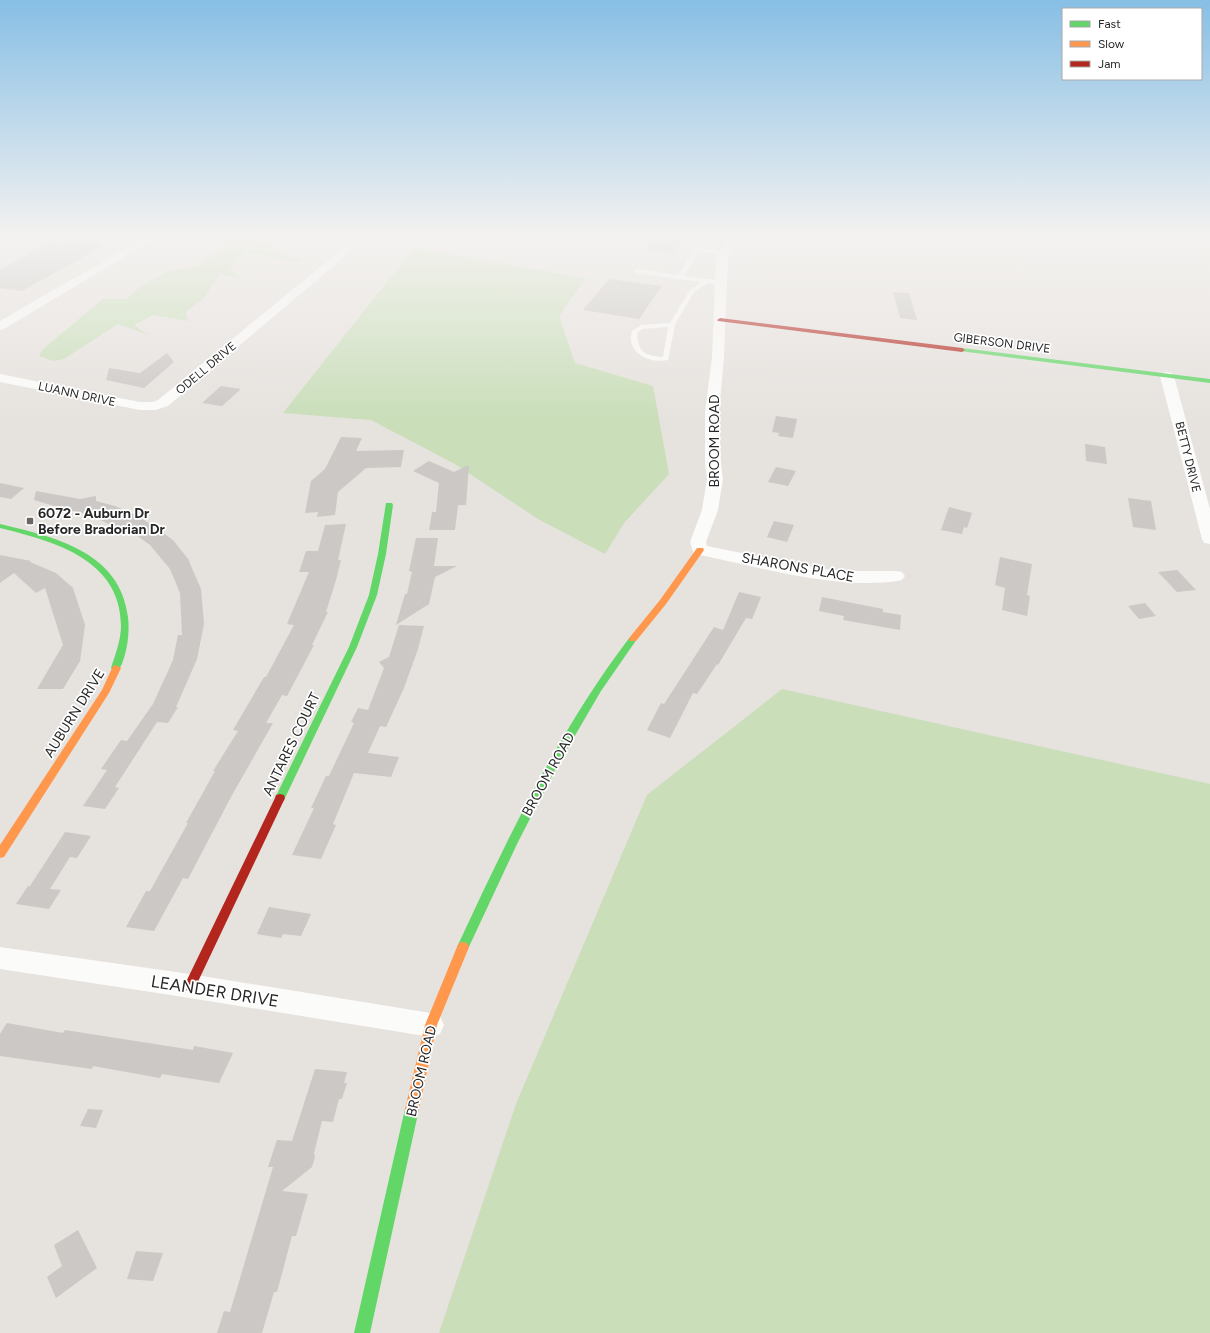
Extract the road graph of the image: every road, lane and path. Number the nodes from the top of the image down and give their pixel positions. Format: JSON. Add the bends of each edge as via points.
{"nodes":[{"id":1,"x":49,"y":297,"type":"edge"},
{"id":2,"x":291,"y":297,"type":"edge"},
{"id":3,"x":688,"y":297,"type":"edge"},
{"id":4,"x":721,"y":297,"type":"edge"},
{"id":5,"x":720,"y":320,"type":"junction"},
{"id":6,"x":672,"y":325,"type":"junction"},
{"id":7,"x":0,"y":326,"type":"edge"},
{"id":8,"x":1167,"y":376,"type":"junction"},
{"id":9,"x":0,"y":378,"type":"edge"},
{"id":10,"x":1210,"y":381,"type":"edge"},
{"id":11,"x":155,"y":406,"type":"joint"},
{"id":12,"x":389,"y":505,"type":"dead end"},
{"id":13,"x":0,"y":526,"type":"edge"},
{"id":14,"x":1210,"y":538,"type":"edge"},
{"id":15,"x":700,"y":550,"type":"junction"},
{"id":16,"x":896,"y":576,"type":"dead end"},
{"id":17,"x":0,"y":854,"type":"edge"},
{"id":18,"x":0,"y":958,"type":"edge"},
{"id":19,"x":190,"y":986,"type":"junction"},
{"id":20,"x":431,"y":1026,"type":"junction"},
{"id":21,"x":362,"y":1333,"type":"edge"}],
"edges":[{"from":1,"to":7,"type":"street"},
{"from":2,"to":11,"type":"street","name":"ODELL DRIVE","via":[[168,400]]},
{"from":3,"to":6,"type":"lane"},
{"from":4,"to":5,"type":"street","name":"BROOM ROAD"},
{"from":5,"to":8,"type":"street","name":"GIBERSON DRIVE"},
{"from":5,"to":15,"type":"street","name":"BROOM ROAD","via":[[712,412],[715,479],[710,510],[698,542]]},
{"from":6,"to":6,"type":"lane","via":[[641,327],[634,332],[634,342],[641,354],[650,358],[666,359]]},
{"from":8,"to":10,"type":"street","name":"GIBERSON DRIVE"},
{"from":8,"to":14,"type":"street","name":"BETTY DRIVE"},
{"from":9,"to":11,"type":"street","name":"LUANN DRIVE","via":[[130,405]]},
{"from":12,"to":19,"type":"street","name":"ANTARES COURT","via":[[373,595],[352,647]]},
{"from":13,"to":17,"type":"street","name":"AUBURN DRIVE","via":[[70,546],[103,570],[114,584],[121,602],[125,625],[117,669],[106,691]]},
{"from":15,"to":16,"type":"street","name":"SHARONS PLACE","via":[[831,576],[871,579]]},
{"from":15,"to":20,"type":"street","name":"BROOM ROAD","via":[[590,700],[547,774],[478,910]]},
{"from":18,"to":19,"type":"street","name":"LEANDER DRIVE"},
{"from":19,"to":20,"type":"street","name":"LEANDER DRIVE"},
{"from":20,"to":21,"type":"street","name":"BROOM ROAD"}]}
